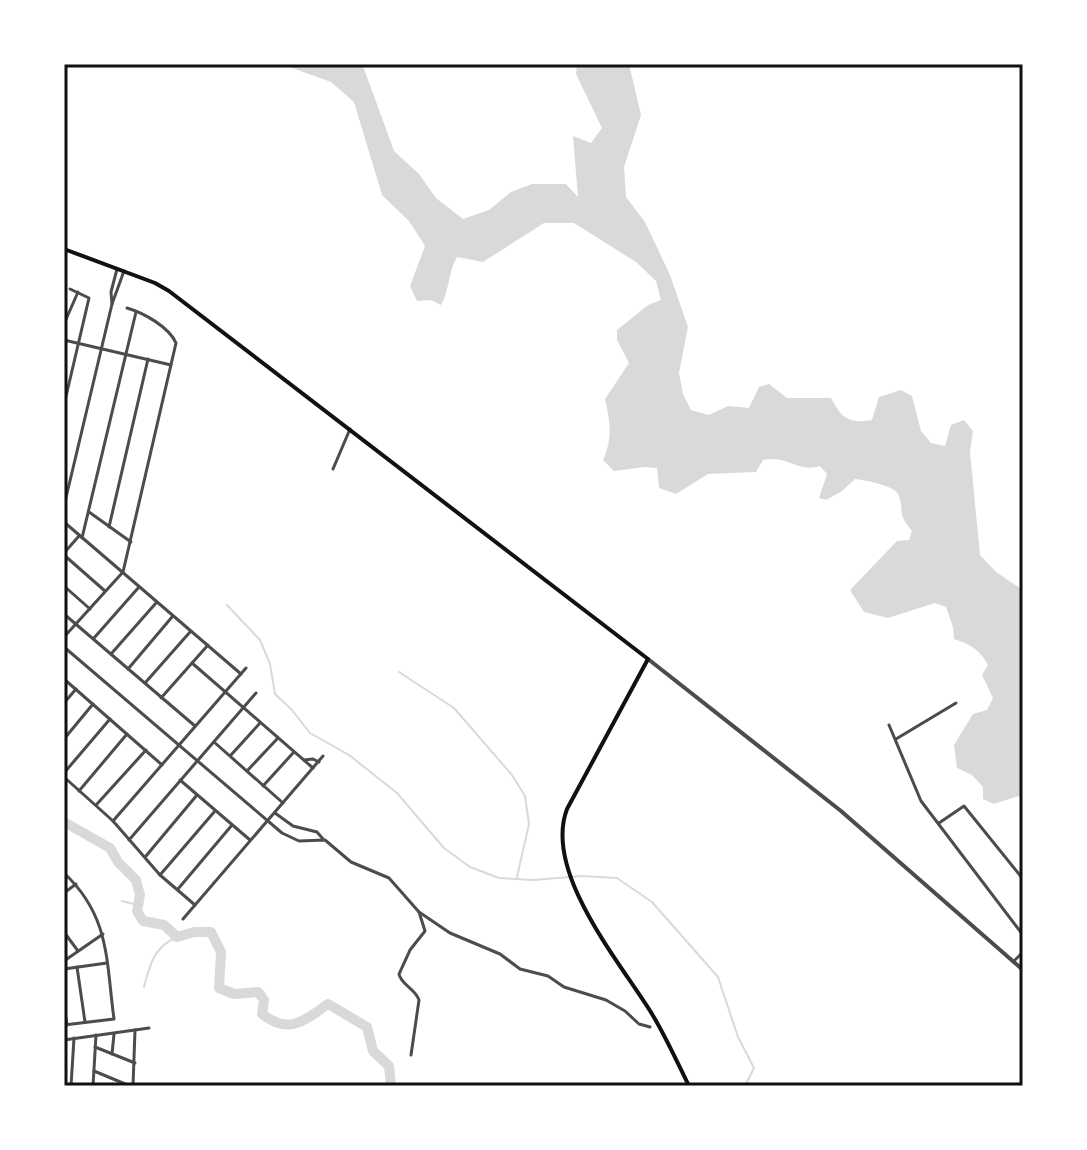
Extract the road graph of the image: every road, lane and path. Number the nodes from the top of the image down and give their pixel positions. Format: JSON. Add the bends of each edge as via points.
{"nodes":[{"id":1,"x":64,"y":249,"type":"edge"},
{"id":2,"x":117,"y":269,"type":"junction"},
{"id":3,"x":124,"y":271,"type":"junction"},
{"id":4,"x":70,"y":289,"type":"dead end"},
{"id":5,"x":78,"y":292,"type":"junction"},
{"id":6,"x":112,"y":304,"type":"junction"},
{"id":7,"x":127,"y":308,"type":"dead end"},
{"id":8,"x":136,"y":311,"type":"junction"},
{"id":9,"x":64,"y":324,"type":"edge"},
{"id":10,"x":64,"y":340,"type":"edge"},
{"id":11,"x":78,"y":343,"type":"junction"},
{"id":12,"x":100,"y":348,"type":"junction"},
{"id":13,"x":126,"y":354,"type":"junction"},
{"id":14,"x":148,"y":359,"type":"junction"},
{"id":15,"x":171,"y":365,"type":"junction"},
{"id":16,"x":64,"y":405,"type":"edge"},
{"id":17,"x":350,"y":429,"type":"junction"},
{"id":18,"x":333,"y":469,"type":"dead end"},
{"id":19,"x":64,"y":506,"type":"edge"},
{"id":20,"x":89,"y":512,"type":"junction"},
{"id":21,"x":64,"y":522,"type":"edge"},
{"id":22,"x":109,"y":527,"type":"junction"},
{"id":23,"x":81,"y":537,"type":"junction"},
{"id":24,"x":131,"y":542,"type":"junction"},
{"id":25,"x":64,"y":554,"type":"edge"},
{"id":26,"x":123,"y":572,"type":"junction"},
{"id":27,"x":64,"y":586,"type":"edge"},
{"id":28,"x":139,"y":587,"type":"junction"},
{"id":29,"x":105,"y":591,"type":"junction"},
{"id":30,"x":157,"y":602,"type":"junction"},
{"id":31,"x":90,"y":609,"type":"junction"},
{"id":32,"x":64,"y":614,"type":"edge"},
{"id":33,"x":173,"y":616,"type":"junction"},
{"id":34,"x":76,"y":624,"type":"junction"},
{"id":35,"x":191,"y":631,"type":"junction"},
{"id":36,"x":64,"y":637,"type":"edge"},
{"id":37,"x":93,"y":639,"type":"junction"},
{"id":38,"x":208,"y":645,"type":"junction"},
{"id":39,"x":64,"y":647,"type":"edge"},
{"id":40,"x":111,"y":654,"type":"junction"},
{"id":41,"x":648,"y":659,"type":"junction"},
{"id":42,"x":192,"y":663,"type":"junction"},
{"id":43,"x":246,"y":668,"type":"dead end"},
{"id":44,"x":128,"y":669,"type":"junction"},
{"id":45,"x":241,"y":674,"type":"junction"},
{"id":46,"x":64,"y":679,"type":"edge"},
{"id":47,"x":145,"y":683,"type":"junction"},
{"id":48,"x":76,"y":689,"type":"junction"},
{"id":49,"x":225,"y":692,"type":"junction"},
{"id":50,"x":256,"y":693,"type":"dead end"},
{"id":51,"x":161,"y":698,"type":"junction"},
{"id":52,"x":64,"y":703,"type":"edge"},
{"id":53,"x":956,"y":703,"type":"dead end"},
{"id":54,"x":93,"y":704,"type":"junction"},
{"id":55,"x":243,"y":708,"type":"junction"},
{"id":56,"x":110,"y":719,"type":"junction"},
{"id":57,"x":260,"y":723,"type":"junction"},
{"id":58,"x":889,"y":725,"type":"dead end"},
{"id":59,"x":195,"y":727,"type":"junction"},
{"id":60,"x":127,"y":734,"type":"junction"},
{"id":61,"x":278,"y":738,"type":"junction"},
{"id":62,"x":64,"y":739,"type":"edge"},
{"id":63,"x":896,"y":739,"type":"junction"},
{"id":64,"x":214,"y":742,"type":"junction"},
{"id":65,"x":179,"y":745,"type":"junction"},
{"id":66,"x":146,"y":750,"type":"junction"},
{"id":67,"x":294,"y":752,"type":"junction"},
{"id":68,"x":230,"y":756,"type":"junction"},
{"id":69,"x":323,"y":756,"type":"dead end"},
{"id":70,"x":304,"y":760,"type":"junction"},
{"id":71,"x":197,"y":761,"type":"junction"},
{"id":72,"x":319,"y":762,"type":"junction"},
{"id":73,"x":162,"y":765,"type":"junction"},
{"id":74,"x":313,"y":768,"type":"junction"},
{"id":75,"x":247,"y":771,"type":"junction"},
{"id":76,"x":64,"y":775,"type":"edge"},
{"id":77,"x":180,"y":780,"type":"junction"},
{"id":78,"x":263,"y":786,"type":"junction"},
{"id":79,"x":79,"y":791,"type":"junction"},
{"id":80,"x":197,"y":795,"type":"junction"},
{"id":81,"x":283,"y":803,"type":"junction"},
{"id":82,"x":96,"y":805,"type":"junction"},
{"id":83,"x":215,"y":810,"type":"junction"},
{"id":84,"x":275,"y":813,"type":"junction"},
{"id":85,"x":113,"y":821,"type":"junction"},
{"id":86,"x":267,"y":822,"type":"junction"},
{"id":87,"x":938,"y":823,"type":"junction"},
{"id":88,"x":232,"y":825,"type":"junction"},
{"id":89,"x":323,"y":839,"type":"junction"},
{"id":90,"x":129,"y":840,"type":"junction"},
{"id":91,"x":250,"y":841,"type":"junction"},
{"id":92,"x":145,"y":857,"type":"junction"},
{"id":93,"x":64,"y":873,"type":"edge"},
{"id":94,"x":160,"y":875,"type":"junction"},
{"id":95,"x":1023,"y":879,"type":"edge"},
{"id":96,"x":76,"y":884,"type":"junction"},
{"id":97,"x":177,"y":890,"type":"junction"},
{"id":98,"x":64,"y":893,"type":"edge"},
{"id":99,"x":195,"y":905,"type":"junction"},
{"id":100,"x":419,"y":912,"type":"junction"},
{"id":101,"x":183,"y":919,"type":"dead end"},
{"id":102,"x":64,"y":932,"type":"edge"},
{"id":103,"x":103,"y":934,"type":"junction"},
{"id":104,"x":1023,"y":935,"type":"edge"},
{"id":105,"x":78,"y":951,"type":"junction"},
{"id":106,"x":1023,"y":952,"type":"edge"},
{"id":107,"x":64,"y":961,"type":"edge"},
{"id":108,"x":1013,"y":962,"type":"junction"},
{"id":109,"x":107,"y":963,"type":"junction"},
{"id":110,"x":77,"y":967,"type":"junction"},
{"id":111,"x":64,"y":969,"type":"edge"},
{"id":112,"x":1023,"y":970,"type":"edge"},
{"id":113,"x":64,"y":1006,"type":"edge"},
{"id":114,"x":85,"y":1022,"type":"junction"},
{"id":115,"x":66,"y":1025,"type":"edge"},
{"id":116,"x":650,"y":1027,"type":"dead end"},
{"id":117,"x":149,"y":1028,"type":"dead end"},
{"id":118,"x":135,"y":1030,"type":"junction"},
{"id":119,"x":114,"y":1033,"type":"junction"},
{"id":120,"x":96,"y":1035,"type":"junction"},
{"id":121,"x":74,"y":1038,"type":"junction"},
{"id":122,"x":64,"y":1040,"type":"edge"},
{"id":123,"x":95,"y":1047,"type":"junction"},
{"id":124,"x":112,"y":1054,"type":"junction"},
{"id":125,"x":411,"y":1055,"type":"dead end"},
{"id":126,"x":135,"y":1063,"type":"junction"},
{"id":127,"x":94,"y":1071,"type":"junction"},
{"id":128,"x":71,"y":1086,"type":"edge"},
{"id":129,"x":93,"y":1086,"type":"edge"},
{"id":130,"x":132,"y":1086,"type":"edge"},
{"id":131,"x":689,"y":1086,"type":"edge"}],
"edges":[{"from":1,"to":2,"type":"main road"},
{"from":2,"to":3,"type":"main road"},
{"from":2,"to":6,"type":"street"},
{"from":3,"to":6,"type":"street"},
{"from":3,"to":17,"type":"main road","via":[[169,291]]},
{"from":4,"to":5,"type":"street"},
{"from":5,"to":9,"type":"street"},
{"from":5,"to":11,"type":"street","via":[[89,298]]},
{"from":6,"to":12,"type":"street"},
{"from":7,"to":8,"type":"street"},
{"from":8,"to":13,"type":"street"},
{"from":8,"to":15,"type":"street","via":[[176,340]]},
{"from":10,"to":11,"type":"street"},
{"from":11,"to":12,"type":"street"},
{"from":11,"to":16,"type":"street"},
{"from":12,"to":13,"type":"street"},
{"from":12,"to":19,"type":"street"},
{"from":13,"to":14,"type":"street"},
{"from":13,"to":20,"type":"street"},
{"from":14,"to":15,"type":"street"},
{"from":14,"to":22,"type":"street"},
{"from":15,"to":24,"type":"street"},
{"from":17,"to":18,"type":"street"},
{"from":17,"to":41,"type":"main road"},
{"from":20,"to":22,"type":"street"},
{"from":20,"to":23,"type":"street"},
{"from":21,"to":23,"type":"street"},
{"from":22,"to":24,"type":"street"},
{"from":23,"to":25,"type":"street"},
{"from":23,"to":26,"type":"street"},
{"from":24,"to":26,"type":"street"},
{"from":25,"to":29,"type":"street"},
{"from":26,"to":28,"type":"street"},
{"from":26,"to":29,"type":"street"},
{"from":27,"to":31,"type":"street"},
{"from":28,"to":30,"type":"street"},
{"from":28,"to":37,"type":"street"},
{"from":29,"to":31,"type":"street"},
{"from":30,"to":33,"type":"street"},
{"from":30,"to":40,"type":"street"},
{"from":31,"to":34,"type":"street"},
{"from":32,"to":34,"type":"street"},
{"from":33,"to":35,"type":"street"},
{"from":33,"to":44,"type":"street"},
{"from":34,"to":36,"type":"street"},
{"from":34,"to":37,"type":"street"},
{"from":35,"to":38,"type":"street"},
{"from":35,"to":47,"type":"street"},
{"from":37,"to":40,"type":"street"},
{"from":38,"to":42,"type":"street"},
{"from":38,"to":45,"type":"street"},
{"from":39,"to":65,"type":"street"},
{"from":40,"to":44,"type":"street"},
{"from":41,"to":108,"type":"street","via":[[841,811]]},
{"from":41,"to":131,"type":"main road","via":[[567,809],[563,851],[586,913],[654,1017]]},
{"from":42,"to":49,"type":"street"},
{"from":42,"to":51,"type":"street"},
{"from":43,"to":45,"type":"street"},
{"from":44,"to":47,"type":"street"},
{"from":45,"to":49,"type":"street"},
{"from":46,"to":48,"type":"street"},
{"from":47,"to":51,"type":"street"},
{"from":48,"to":52,"type":"street"},
{"from":48,"to":54,"type":"street"},
{"from":49,"to":55,"type":"street"},
{"from":49,"to":59,"type":"street"},
{"from":50,"to":55,"type":"street"},
{"from":51,"to":59,"type":"street"},
{"from":53,"to":63,"type":"street"},
{"from":54,"to":56,"type":"street"},
{"from":54,"to":62,"type":"street"},
{"from":55,"to":57,"type":"street"},
{"from":55,"to":64,"type":"street"},
{"from":56,"to":60,"type":"street"},
{"from":56,"to":76,"type":"street"},
{"from":57,"to":61,"type":"street"},
{"from":57,"to":68,"type":"street"},
{"from":58,"to":63,"type":"street"},
{"from":59,"to":65,"type":"street"},
{"from":60,"to":66,"type":"street"},
{"from":60,"to":79,"type":"street"},
{"from":61,"to":67,"type":"street"},
{"from":61,"to":75,"type":"street"},
{"from":63,"to":87,"type":"street","via":[[915,791]]},
{"from":64,"to":68,"type":"street"},
{"from":64,"to":71,"type":"street"},
{"from":65,"to":71,"type":"street"},
{"from":65,"to":73,"type":"street"},
{"from":66,"to":73,"type":"street"},
{"from":66,"to":82,"type":"street"},
{"from":67,"to":70,"type":"street"},
{"from":67,"to":78,"type":"street"},
{"from":68,"to":75,"type":"street"},
{"from":69,"to":72,"type":"street"},
{"from":70,"to":72,"type":"street"},
{"from":70,"to":74,"type":"street"},
{"from":71,"to":77,"type":"street"},
{"from":71,"to":86,"type":"street"},
{"from":72,"to":74,"type":"street"},
{"from":73,"to":85,"type":"street"},
{"from":74,"to":81,"type":"street"},
{"from":75,"to":78,"type":"street"},
{"from":76,"to":79,"type":"street"},
{"from":77,"to":80,"type":"street"},
{"from":77,"to":90,"type":"street"},
{"from":78,"to":81,"type":"street"},
{"from":79,"to":82,"type":"street"},
{"from":80,"to":83,"type":"street"},
{"from":80,"to":92,"type":"street"},
{"from":81,"to":84,"type":"street"},
{"from":82,"to":85,"type":"street"},
{"from":83,"to":88,"type":"street"},
{"from":83,"to":94,"type":"street"},
{"from":84,"to":86,"type":"street"},
{"from":84,"to":89,"type":"street"},
{"from":85,"to":90,"type":"street"},
{"from":86,"to":89,"type":"street","via":[[299,841]]},
{"from":86,"to":91,"type":"street"},
{"from":87,"to":95,"type":"street","via":[[964,806]]},
{"from":87,"to":104,"type":"street"},
{"from":88,"to":91,"type":"street"},
{"from":88,"to":97,"type":"street"},
{"from":89,"to":100,"type":"street","via":[[351,862],[389,878]]},
{"from":90,"to":92,"type":"street"},
{"from":91,"to":99,"type":"street"},
{"from":92,"to":94,"type":"street"},
{"from":93,"to":96,"type":"street"},
{"from":94,"to":97,"type":"street"},
{"from":96,"to":98,"type":"street"},
{"from":96,"to":103,"type":"street"},
{"from":97,"to":99,"type":"street"},
{"from":99,"to":101,"type":"street"},
{"from":100,"to":116,"type":"street","via":[[520,969],[606,1000]]},
{"from":100,"to":125,"type":"street","via":[[425,931],[399,974],[419,1000]]},
{"from":102,"to":105,"type":"street"},
{"from":103,"to":105,"type":"street"},
{"from":103,"to":109,"type":"street"},
{"from":105,"to":107,"type":"street"},
{"from":106,"to":108,"type":"street"},
{"from":108,"to":112,"type":"street"},
{"from":109,"to":110,"type":"street"},
{"from":109,"to":114,"type":"street","via":[[114,1019]]},
{"from":110,"to":111,"type":"street"},
{"from":110,"to":114,"type":"street"},
{"from":113,"to":115,"type":"street"},
{"from":114,"to":115,"type":"street"},
{"from":117,"to":118,"type":"street"},
{"from":118,"to":119,"type":"street"},
{"from":118,"to":126,"type":"street"},
{"from":119,"to":120,"type":"street"},
{"from":119,"to":124,"type":"street"},
{"from":120,"to":121,"type":"street"},
{"from":120,"to":123,"type":"street"},
{"from":121,"to":122,"type":"street"},
{"from":121,"to":128,"type":"street"},
{"from":123,"to":124,"type":"street"},
{"from":123,"to":127,"type":"street"},
{"from":124,"to":126,"type":"street"},
{"from":126,"to":130,"type":"street"},
{"from":127,"to":129,"type":"street"},
{"from":127,"to":130,"type":"street"}]}
